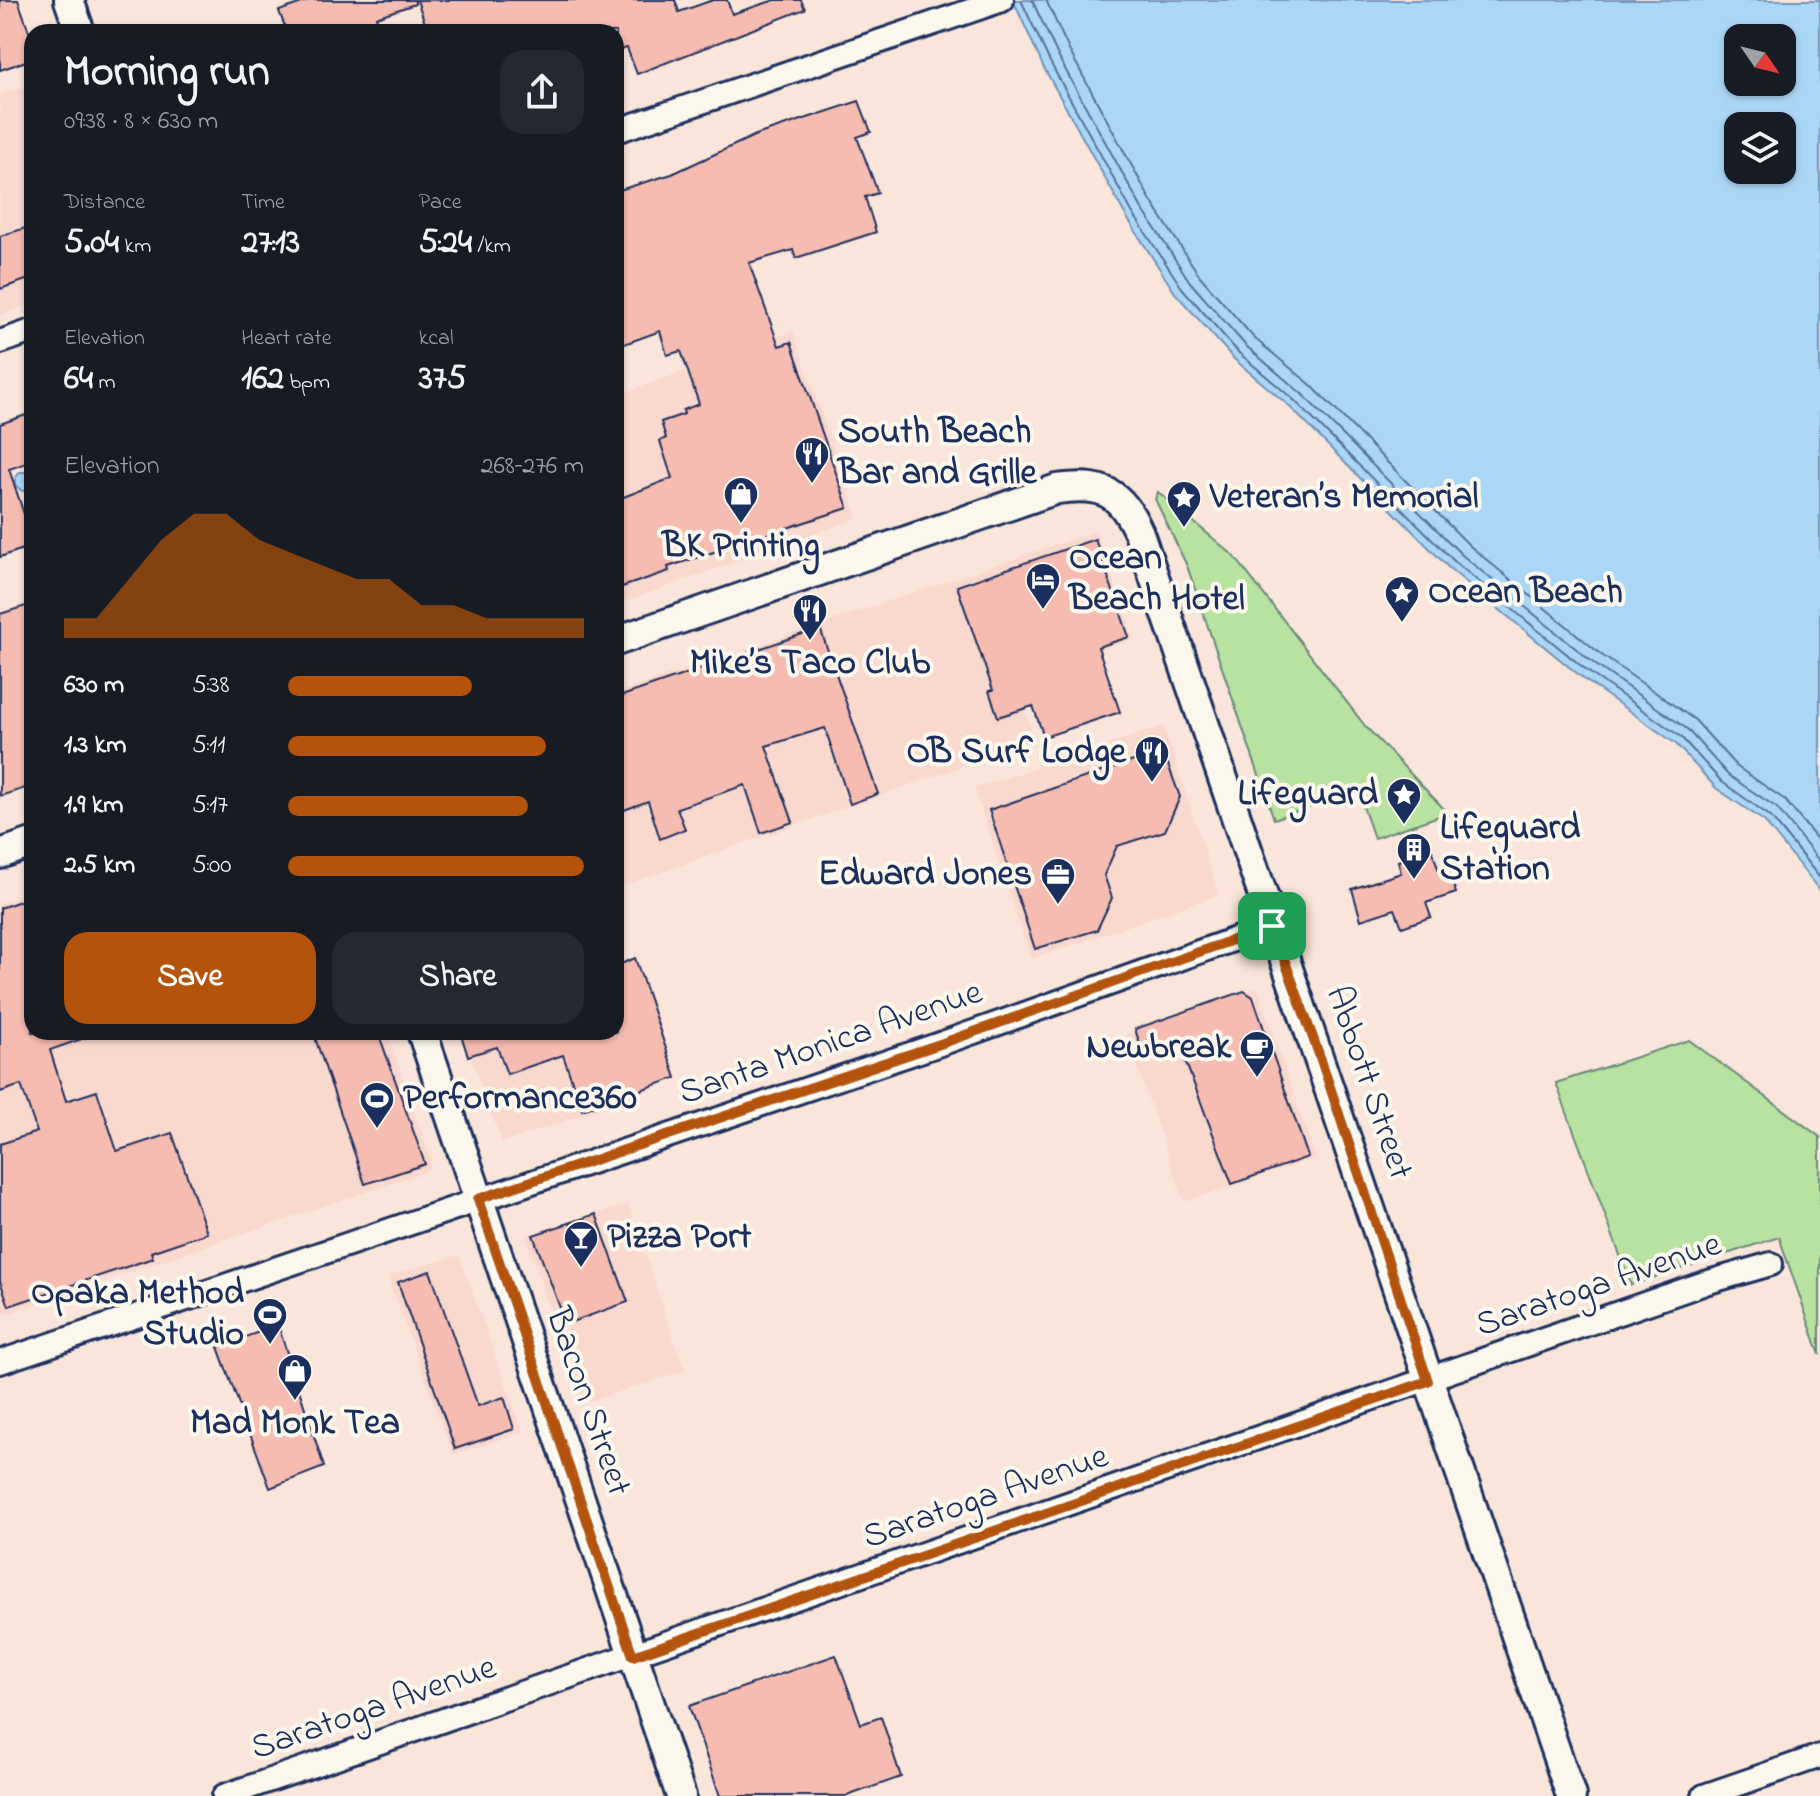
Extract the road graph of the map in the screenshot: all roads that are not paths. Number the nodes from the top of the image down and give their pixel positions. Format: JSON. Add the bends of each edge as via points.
{"nodes":[{"id":1,"x":69,"y":0,"type":"edge"},
{"id":2,"x":1002,"y":0,"type":"edge"},
{"id":3,"x":77,"y":24,"type":"edge"},
{"id":4,"x":624,"y":128,"type":"edge"},
{"id":5,"x":24,"y":334,"type":"edge"},
{"id":6,"x":0,"y":342,"type":"edge"},
{"id":7,"x":624,"y":638,"type":"edge"},
{"id":8,"x":24,"y":846,"type":"edge"},
{"id":9,"x":0,"y":854,"type":"edge"},
{"id":10,"x":1272,"y":926,"type":"junction"},
{"id":11,"x":425,"y":1040,"type":"edge"},
{"id":12,"x":478,"y":1199,"type":"junction"},
{"id":13,"x":1771,"y":1264,"type":"dead end"},
{"id":14,"x":0,"y":1362,"type":"edge"},
{"id":15,"x":1428,"y":1381,"type":"junction"},
{"id":16,"x":633,"y":1656,"type":"junction"},
{"id":17,"x":1820,"y":1756,"type":"edge"},
{"id":18,"x":224,"y":1796,"type":"edge"},
{"id":19,"x":681,"y":1796,"type":"edge"},
{"id":20,"x":1571,"y":1796,"type":"edge"},
{"id":21,"x":1704,"y":1796,"type":"edge"}],
"edges":[{"from":1,"to":3,"type":"street"},
{"from":2,"to":4,"type":"street"},
{"from":5,"to":6,"type":"street"},
{"from":7,"to":10,"type":"street","name":"Abbott Street","via":[[1057,489],[1095,487],[1113,494],[1129,510],[1139,533]]},
{"from":8,"to":9,"type":"street"},
{"from":10,"to":12,"type":"street","name":"Santa Monica Avenue"},
{"from":10,"to":15,"type":"street","name":"Abbott Street"},
{"from":11,"to":12,"type":"street","name":"Bacon Street"},
{"from":12,"to":14,"type":"street","name":"Santa Monica Avenue"},
{"from":12,"to":16,"type":"street","name":"Bacon Street"},
{"from":13,"to":15,"type":"street","name":"Saratoga Avenue"},
{"from":15,"to":16,"type":"street","name":"Saratoga Avenue"},
{"from":15,"to":20,"type":"street","name":"Abbott Street"},
{"from":16,"to":18,"type":"street","name":"Saratoga Avenue"},
{"from":16,"to":19,"type":"street","name":"Bacon Street"},
{"from":17,"to":21,"type":"street"}]}
